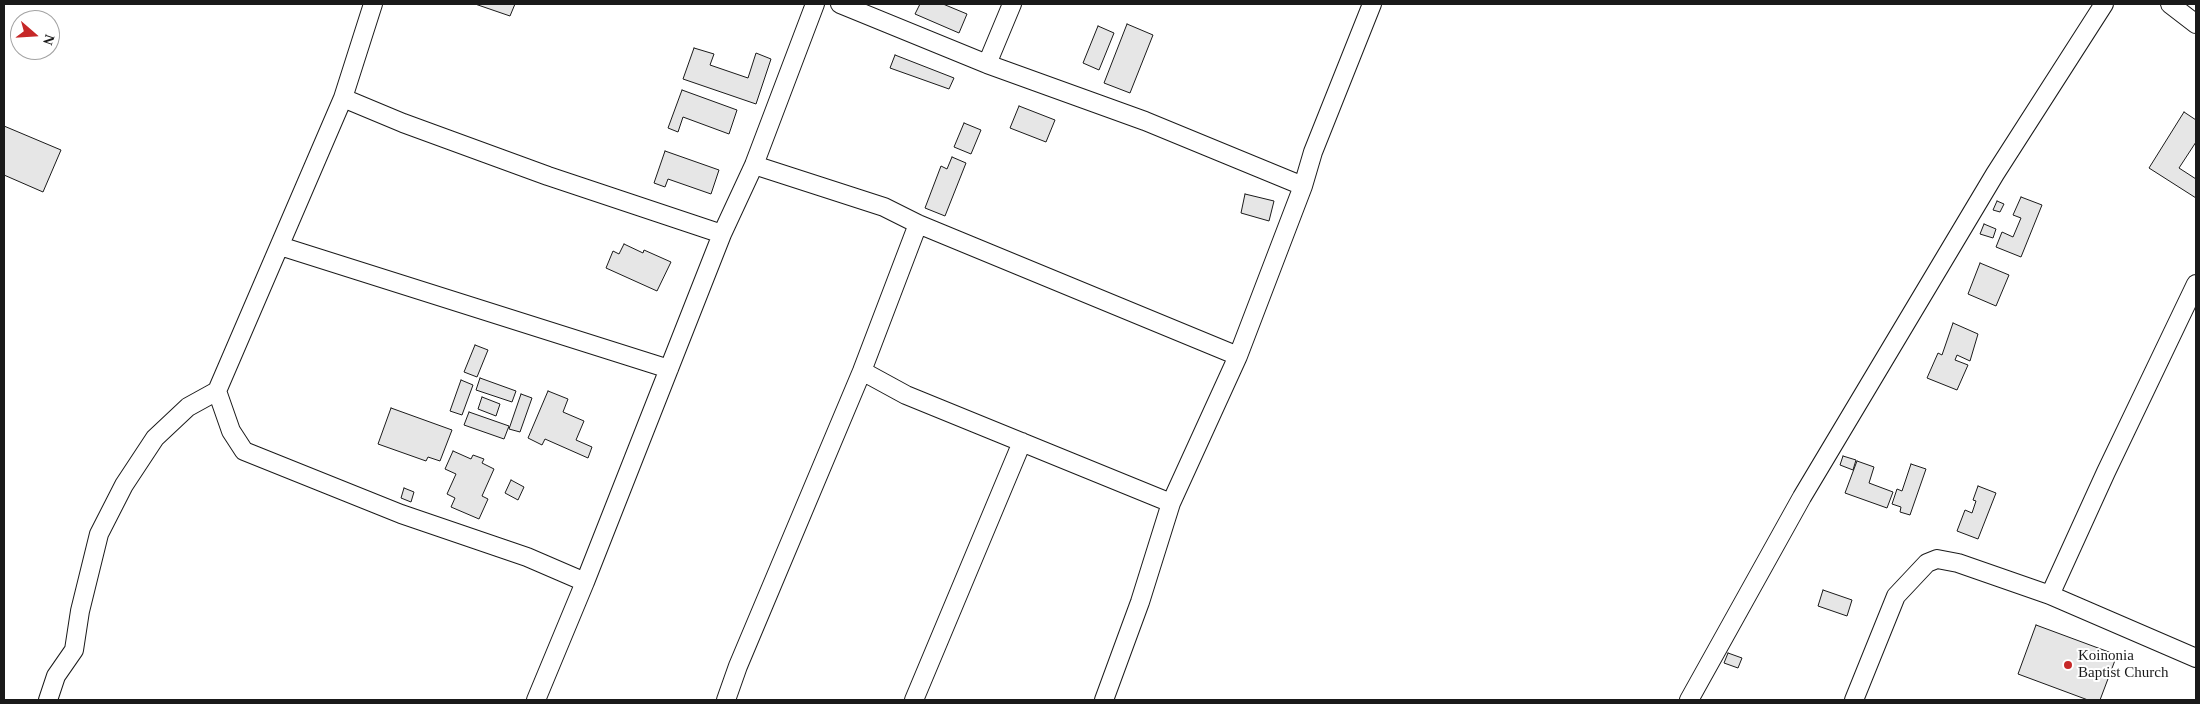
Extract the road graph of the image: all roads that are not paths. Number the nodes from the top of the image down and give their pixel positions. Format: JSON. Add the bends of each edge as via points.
{"nodes":[{"id":1,"x":373,"y":4,"type":"edge"},
{"id":2,"x":815,"y":4,"type":"edge"},
{"id":3,"x":840,"y":4,"type":"edge"},
{"id":4,"x":1012,"y":4,"type":"edge"},
{"id":5,"x":1372,"y":4,"type":"edge"},
{"id":6,"x":2104,"y":4,"type":"edge"},
{"id":7,"x":2170,"y":4,"type":"edge"},
{"id":8,"x":2196,"y":24,"type":"edge"},
{"id":9,"x":987,"y":64,"type":"junction"},
{"id":10,"x":343,"y":98,"type":"junction"},
{"id":11,"x":754,"y":165,"type":"junction"},
{"id":12,"x":1302,"y":186,"type":"junction"},
{"id":13,"x":918,"y":224,"type":"junction"},
{"id":14,"x":722,"y":234,"type":"junction"},
{"id":15,"x":280,"y":246,"type":"junction"},
{"id":16,"x":2196,"y":284,"type":"edge"},
{"id":17,"x":1238,"y":356,"type":"junction"},
{"id":18,"x":669,"y":369,"type":"junction"},
{"id":19,"x":862,"y":372,"type":"junction"},
{"id":20,"x":217,"y":391,"type":"junction"},
{"id":21,"x":1022,"y":442,"type":"junction"},
{"id":22,"x":1172,"y":503,"type":"junction"},
{"id":23,"x":585,"y":582,"type":"junction"},
{"id":24,"x":2050,"y":595,"type":"junction"},
{"id":25,"x":2196,"y":658,"type":"edge"},
{"id":26,"x":48,"y":700,"type":"edge"},
{"id":27,"x":536,"y":700,"type":"edge"},
{"id":28,"x":726,"y":700,"type":"edge"},
{"id":29,"x":914,"y":700,"type":"edge"},
{"id":30,"x":1104,"y":700,"type":"edge"},
{"id":31,"x":1689,"y":700,"type":"edge"},
{"id":32,"x":1854,"y":700,"type":"edge"}],
"edges":[{"from":1,"to":10,"type":"street"},
{"from":2,"to":11,"type":"street"},
{"from":3,"to":9,"type":"street"},
{"from":4,"to":9,"type":"street"},
{"from":5,"to":12,"type":"street"},
{"from":6,"to":31,"type":"street","via":[[1995,174],[1807,488]]},
{"from":7,"to":8,"type":"street"},
{"from":9,"to":12,"type":"street","via":[[1145,121]]},
{"from":10,"to":14,"type":"street","via":[[548,176]]},
{"from":10,"to":15,"type":"street"},
{"from":11,"to":13,"type":"street","via":[[884,207]]},
{"from":11,"to":14,"type":"street"},
{"from":12,"to":17,"type":"street"},
{"from":13,"to":17,"type":"street"},
{"from":13,"to":19,"type":"street"},
{"from":14,"to":18,"type":"street"},
{"from":15,"to":18,"type":"street"},
{"from":15,"to":20,"type":"street"},
{"from":16,"to":24,"type":"street"},
{"from":17,"to":22,"type":"street"},
{"from":18,"to":23,"type":"street"},
{"from":19,"to":21,"type":"street","via":[[906,395]]},
{"from":19,"to":28,"type":"street"},
{"from":20,"to":23,"type":"street","via":[[231,431],[244,451],[401,514],[527,557]]},
{"from":20,"to":26,"type":"street","via":[[188,407],[155,438],[124,485],[99,534],[74,650],[56,676]]},
{"from":21,"to":22,"type":"street"},
{"from":21,"to":29,"type":"street"},
{"from":22,"to":30,"type":"street"},
{"from":23,"to":27,"type":"street"},
{"from":24,"to":25,"type":"street"},
{"from":24,"to":32,"type":"street","via":[[1958,563],[1937,559],[1927,563],[1896,596]]}]}
